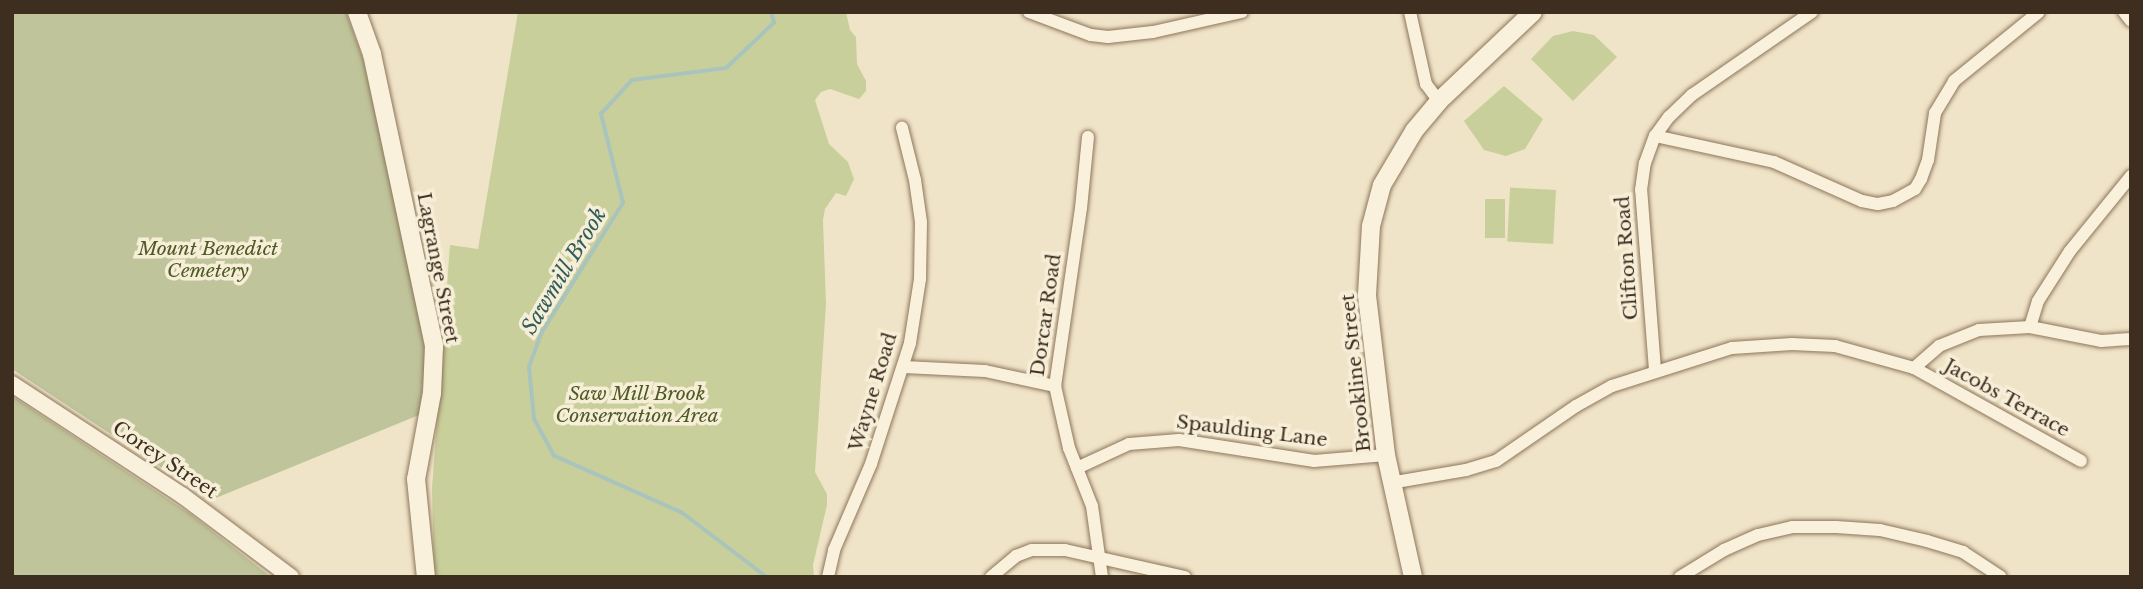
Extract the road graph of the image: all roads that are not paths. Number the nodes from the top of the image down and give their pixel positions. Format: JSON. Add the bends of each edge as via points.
{"nodes":[{"id":1,"x":357,"y":12,"type":"edge"},
{"id":2,"x":1029,"y":12,"type":"edge"},
{"id":3,"x":1242,"y":12,"type":"edge"},
{"id":4,"x":1410,"y":12,"type":"edge"},
{"id":5,"x":1533,"y":12,"type":"edge"},
{"id":6,"x":1812,"y":12,"type":"edge"},
{"id":7,"x":2039,"y":12,"type":"edge"},
{"id":8,"x":2124,"y":12,"type":"edge"},
{"id":9,"x":2131,"y":21,"type":"edge"},
{"id":10,"x":1439,"y":101,"type":"junction"},
{"id":11,"x":902,"y":128,"type":"dead end"},
{"id":12,"x":1088,"y":136,"type":"dead end"},
{"id":13,"x":1655,"y":136,"type":"junction"},
{"id":14,"x":2131,"y":176,"type":"edge"},
{"id":15,"x":2030,"y":327,"type":"junction"},
{"id":16,"x":2131,"y":339,"type":"edge"},
{"id":17,"x":904,"y":367,"type":"junction"},
{"id":18,"x":1914,"y":368,"type":"junction"},
{"id":19,"x":1655,"y":370,"type":"junction"},
{"id":20,"x":12,"y":384,"type":"edge"},
{"id":21,"x":1055,"y":386,"type":"junction"},
{"id":22,"x":1386,"y":455,"type":"junction"},
{"id":23,"x":2081,"y":461,"type":"dead end"},
{"id":24,"x":1077,"y":468,"type":"junction"},
{"id":25,"x":1390,"y":483,"type":"junction"},
{"id":26,"x":1101,"y":561,"type":"junction"},
{"id":27,"x":290,"y":577,"type":"edge"},
{"id":28,"x":426,"y":577,"type":"edge"},
{"id":29,"x":828,"y":577,"type":"edge"},
{"id":30,"x":992,"y":577,"type":"edge"},
{"id":31,"x":1102,"y":577,"type":"edge"},
{"id":32,"x":1185,"y":577,"type":"edge"},
{"id":33,"x":1413,"y":577,"type":"edge"},
{"id":34,"x":1680,"y":577,"type":"edge"},
{"id":35,"x":2001,"y":577,"type":"edge"}],
"edges":[{"from":1,"to":28,"type":"main road","name":"Lagrange Street","via":[[372,54],[434,346],[433,383],[416,489]]},
{"from":2,"to":3,"type":"street","via":[[1091,35],[1116,37]]},
{"from":4,"to":10,"type":"street","via":[[1426,84]]},
{"from":5,"to":10,"type":"main road","name":"Brookline Street"},
{"from":6,"to":13,"type":"street","name":"Clifton Road","via":[[1692,95]]},
{"from":7,"to":13,"type":"street","via":[[1954,81],[1935,113],[1922,179],[1893,201],[1862,201],[1774,162]]},
{"from":8,"to":9,"type":"street"},
{"from":10,"to":22,"type":"main road","name":"Brookline Street","via":[[1394,163],[1371,226],[1367,295]]},
{"from":11,"to":17,"type":"street","name":"Wayne Road","via":[[921,222],[920,279]]},
{"from":12,"to":21,"type":"street","name":"Dorcar Road"},
{"from":13,"to":19,"type":"street","name":"Clifton Road","via":[[1640,190]]},
{"from":14,"to":15,"type":"street","via":[[2070,251],[2038,301]]},
{"from":15,"to":16,"type":"street","via":[[2101,341]]},
{"from":15,"to":18,"type":"street","via":[[1979,330],[1954,338],[1924,356]]},
{"from":17,"to":21,"type":"street","via":[[985,371]]},
{"from":17,"to":29,"type":"street","name":"Wayne Road","via":[[871,464],[834,550]]},
{"from":18,"to":19,"type":"street","name":"Jacobs Terrace","via":[[1835,346],[1792,344],[1732,348]]},
{"from":18,"to":23,"type":"street","name":"Jacobs Terrace"},
{"from":19,"to":25,"type":"street","name":"Jacobs Terrace","via":[[1576,406],[1496,461]]},
{"from":20,"to":27,"type":"street","name":"Corey Street","via":[[184,496]]},
{"from":21,"to":24,"type":"street","name":"Dorcar Road"},
{"from":22,"to":24,"type":"street","name":"Spaulding Lane","via":[[1314,461],[1166,440],[1129,444]]},
{"from":22,"to":25,"type":"main road","name":"Brookline Street"},
{"from":24,"to":26,"type":"street","name":"Dorcar Road","via":[[1092,506]]},
{"from":25,"to":33,"type":"main road","name":"Brookline Street"},
{"from":26,"to":30,"type":"street","via":[[1065,550],[1032,550],[1009,561]]},
{"from":26,"to":31,"type":"street","name":"Dorcar Road"},
{"from":26,"to":32,"type":"street"},
{"from":34,"to":35,"type":"street","via":[[1724,550],[1792,527],[1880,530],[1927,541],[1963,552]]}]}
